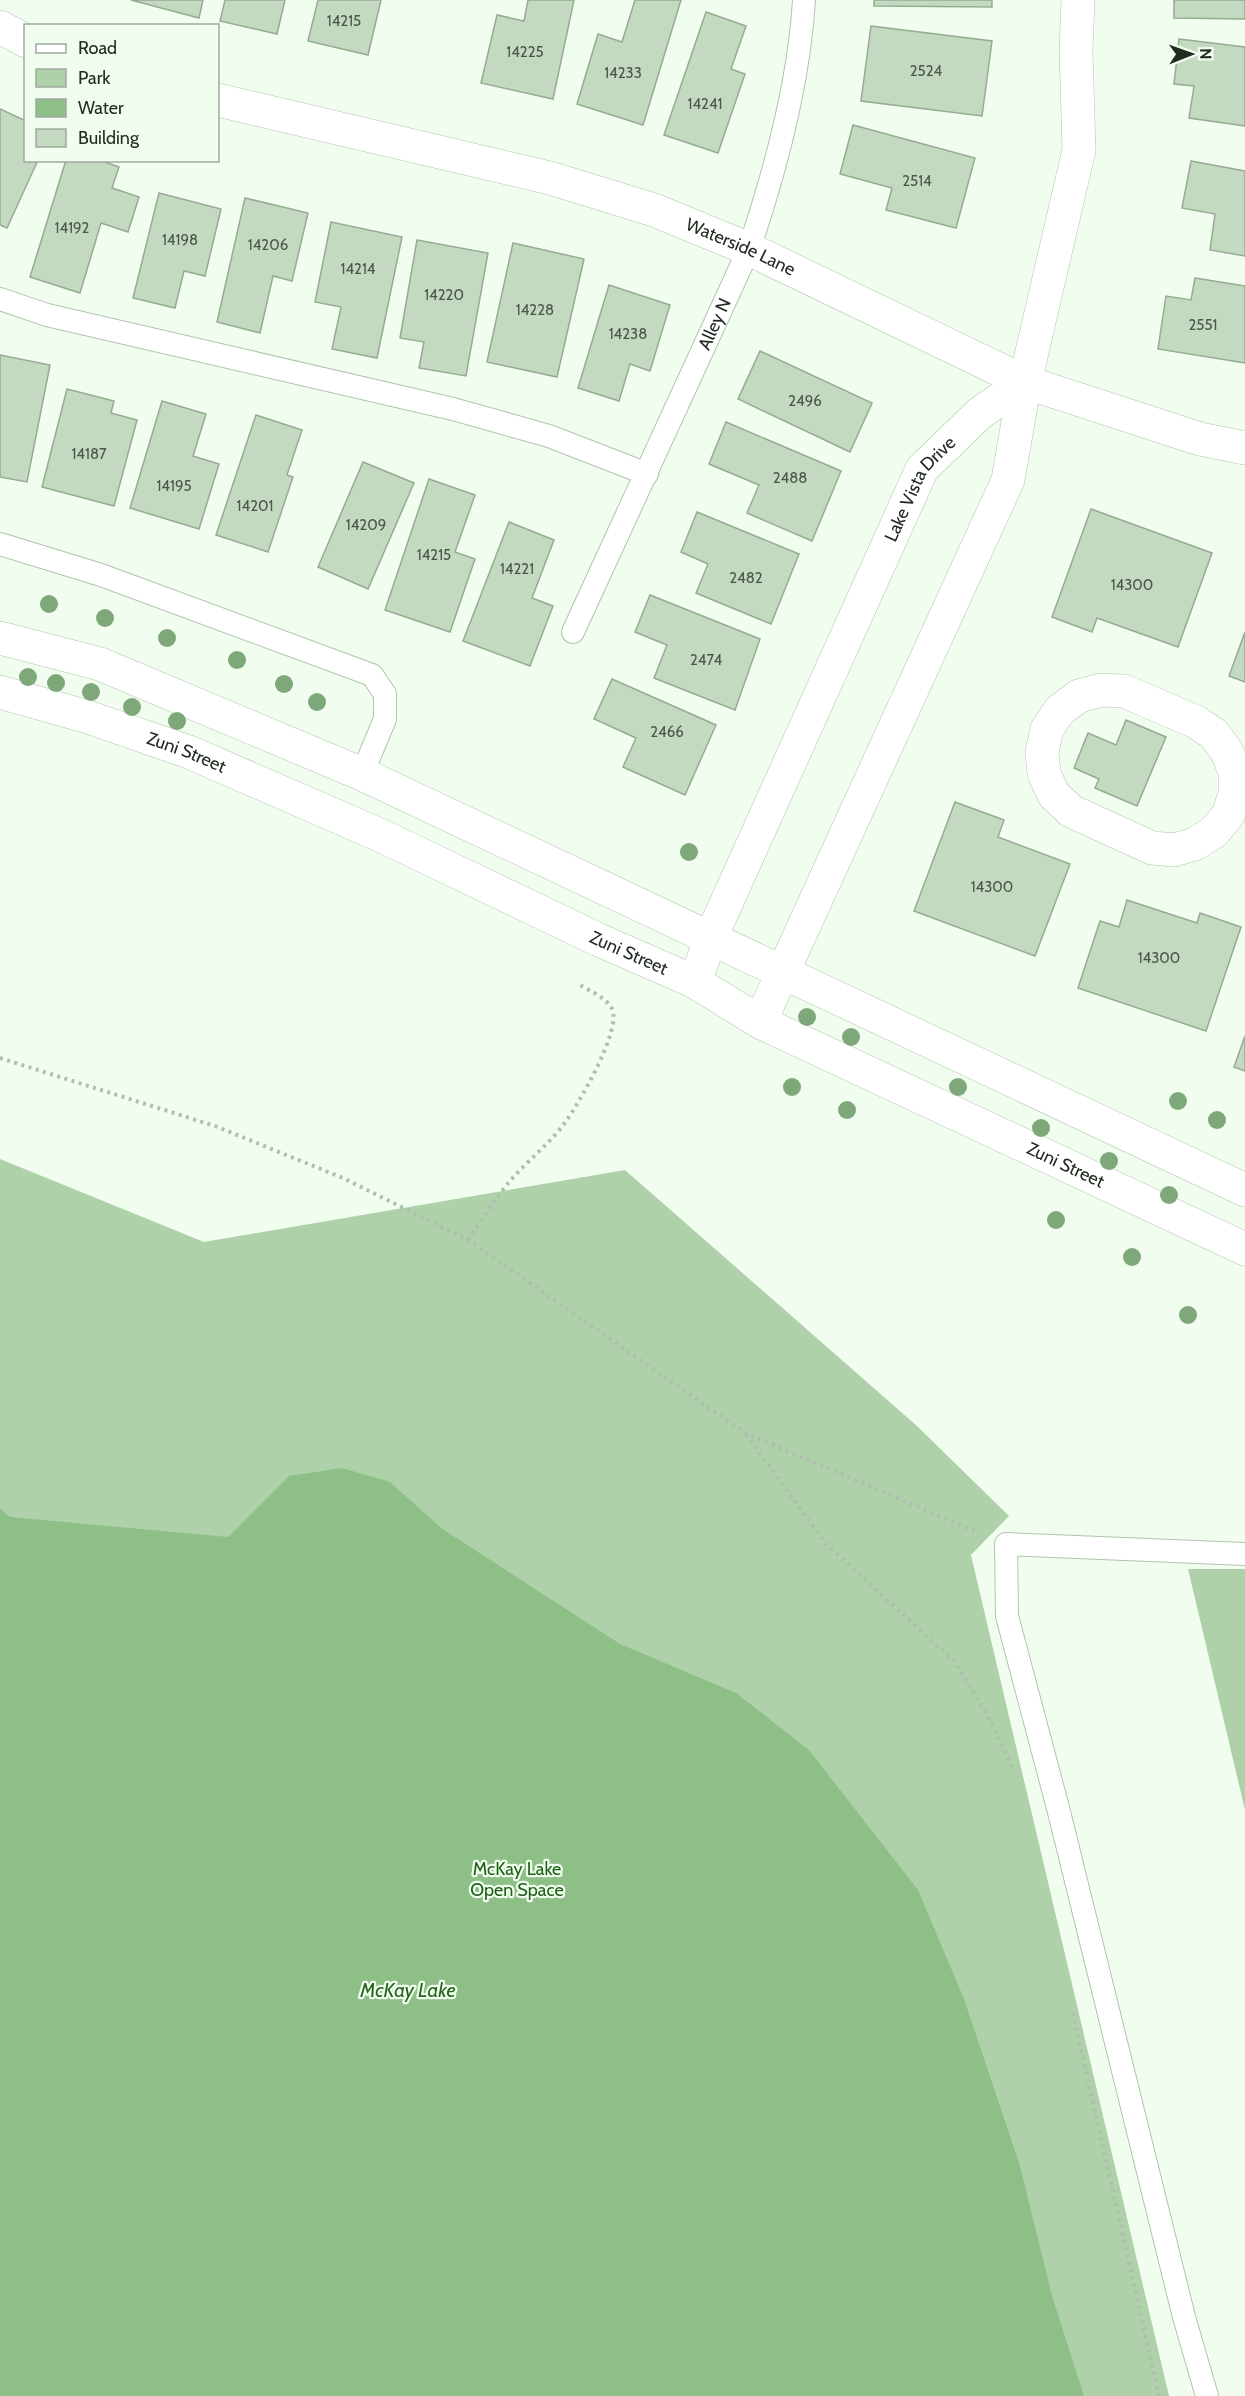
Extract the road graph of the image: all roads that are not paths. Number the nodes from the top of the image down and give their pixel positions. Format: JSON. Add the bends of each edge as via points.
{"nodes":[{"id":1,"x":804,"y":0,"type":"edge"},
{"id":2,"x":1078,"y":0,"type":"edge"},
{"id":3,"x":0,"y":27,"type":"edge"},
{"id":4,"x":24,"y":39,"type":"edge"},
{"id":5,"x":219,"y":100,"type":"edge"},
{"id":6,"x":749,"y":249,"type":"junction"},
{"id":7,"x":0,"y":299,"type":"edge"},
{"id":8,"x":1025,"y":382,"type":"junction"},
{"id":9,"x":1245,"y":448,"type":"edge"},
{"id":10,"x":647,"y":474,"type":"junction"},
{"id":11,"x":0,"y":544,"type":"edge"},
{"id":12,"x":573,"y":632,"type":"dead end"},
{"id":13,"x":0,"y":638,"type":"edge"},
{"id":14,"x":0,"y":692,"type":"edge"},
{"id":15,"x":362,"y":774,"type":"junction"},
{"id":16,"x":1236,"y":819,"type":"edge"},
{"id":17,"x":711,"y":937,"type":"junction"},
{"id":18,"x":783,"y":970,"type":"junction"},
{"id":19,"x":695,"y":982,"type":"junction"},
{"id":20,"x":760,"y":1022,"type":"junction"},
{"id":21,"x":1245,"y":1190,"type":"edge"},
{"id":22,"x":1245,"y":1249,"type":"edge"},
{"id":23,"x":1245,"y":1554,"type":"edge"},
{"id":24,"x":1207,"y":2396,"type":"edge"}],
"edges":[{"from":1,"to":6,"type":"lane","name":"Alley N","via":[[791,98]]},
{"from":2,"to":8,"type":"street","via":[[1079,150]]},
{"from":3,"to":4,"type":"street"},
{"from":5,"to":6,"type":"street","name":"Waterside Lane","via":[[550,178],[654,210]]},
{"from":6,"to":8,"type":"street","name":"Waterside Lane"},
{"from":6,"to":10,"type":"lane","name":"Alley N"},
{"from":7,"to":10,"type":"lane","via":[[47,315],[453,409],[549,436]]},
{"from":8,"to":9,"type":"street","name":"Waterside Lane","via":[[1200,438]]},
{"from":8,"to":17,"type":"street","name":"Lake Vista Drive","via":[[980,413],[922,469]]},
{"from":8,"to":18,"type":"street","via":[[1008,480]]},
{"from":10,"to":12,"type":"lane","name":"Alley N"},
{"from":11,"to":15,"type":"lane","via":[[100,575],[372,675],[385,694],[386,719]]},
{"from":13,"to":15,"type":"street","via":[[100,664]]},
{"from":14,"to":19,"type":"street","name":"Zuni Street","via":[[189,752]]},
{"from":15,"to":17,"type":"street"},
{"from":16,"to":16,"type":"street","via":[[1235,772],[1227,752],[1214,734],[1196,722],[1124,691],[1101,690],[1079,696],[1060,710],[1047,729],[1042,752],[1044,774],[1054,795],[1071,812],[1152,848],[1174,850],[1195,844]]},
{"from":17,"to":18,"type":"street"},
{"from":17,"to":19,"type":"street","name":"Lake Vista Drive"},
{"from":18,"to":20,"type":"street"},
{"from":18,"to":21,"type":"street"},
{"from":19,"to":20,"type":"street","name":"Zuni Street"},
{"from":20,"to":22,"type":"street","name":"Zuni Street"},
{"from":23,"to":24,"type":"lane","via":[[1006,1544],[1007,1616]]}]}
